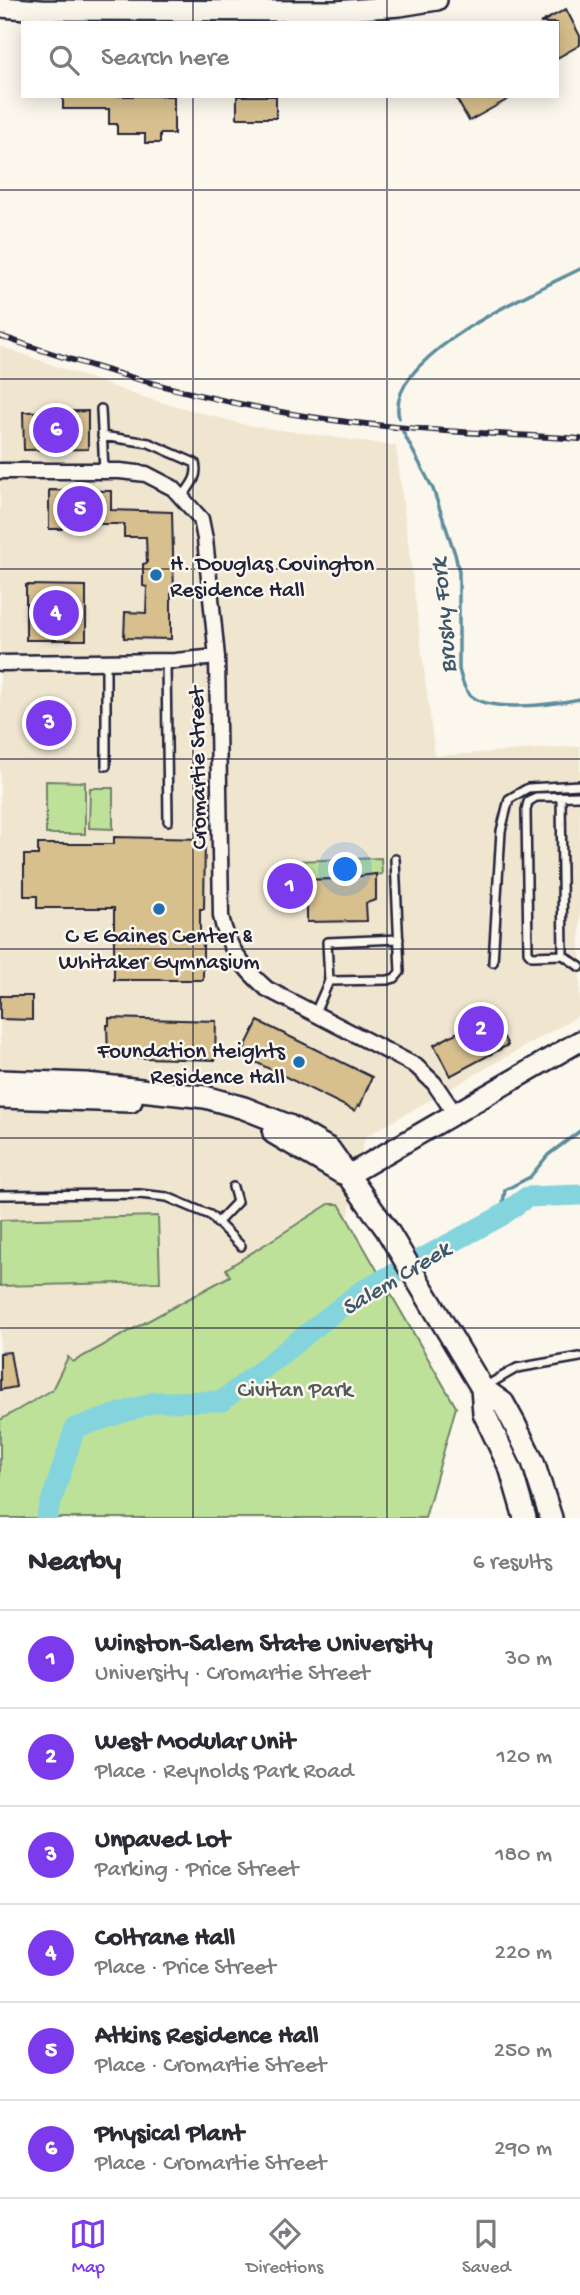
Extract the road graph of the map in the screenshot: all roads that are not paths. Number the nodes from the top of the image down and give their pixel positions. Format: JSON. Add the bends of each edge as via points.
{"nodes":[{"id":1,"x":438,"y":0,"type":"edge"},
{"id":2,"x":0,"y":8,"type":"edge"},
{"id":3,"x":101,"y":410,"type":"dead end"},
{"id":4,"x":102,"y":436,"type":"junction"},
{"id":5,"x":0,"y":471,"type":"edge"},
{"id":6,"x":104,"y":471,"type":"junction"},
{"id":7,"x":182,"y":498,"type":"junction"},
{"id":8,"x":217,"y":657,"type":"junction"},
{"id":9,"x":171,"y":661,"type":"junction"},
{"id":10,"x":106,"y":662,"type":"junction"},
{"id":11,"x":0,"y":663,"type":"edge"},
{"id":12,"x":106,"y":766,"type":"dead end"},
{"id":13,"x":580,"y":786,"type":"edge"},
{"id":14,"x":580,"y":796,"type":"edge"},
{"id":15,"x":561,"y":797,"type":"junction"},
{"id":16,"x":168,"y":821,"type":"dead end"},
{"id":17,"x":396,"y":859,"type":"dead end"},
{"id":18,"x":398,"y":939,"type":"junction"},
{"id":19,"x":563,"y":955,"type":"junction"},
{"id":20,"x":493,"y":962,"type":"dead end"},
{"id":21,"x":580,"y":968,"type":"edge"},
{"id":22,"x":328,"y":981,"type":"junction"},
{"id":23,"x":315,"y":1014,"type":"junction"},
{"id":24,"x":580,"y":1041,"type":"edge"},
{"id":25,"x":0,"y":1081,"type":"edge"},
{"id":26,"x":0,"y":1097,"type":"edge"},
{"id":27,"x":455,"y":1114,"type":"junction"},
{"id":28,"x":347,"y":1176,"type":"junction"},
{"id":29,"x":233,"y":1187,"type":"dead end"},
{"id":30,"x":0,"y":1195,"type":"edge"},
{"id":31,"x":217,"y":1223,"type":"junction"},
{"id":32,"x":241,"y":1246,"type":"dead end"},
{"id":33,"x":580,"y":1357,"type":"edge"},
{"id":34,"x":482,"y":1388,"type":"junction"},
{"id":35,"x":525,"y":1518,"type":"edge"},
{"id":36,"x":551,"y":1518,"type":"edge"}],
"edges":[{"from":1,"to":2,"type":"street","via":[[306,12]]},
{"from":3,"to":4,"type":"lane"},
{"from":4,"to":6,"type":"lane"},
{"from":4,"to":7,"type":"lane","via":[[149,443],[195,463],[195,480]]},
{"from":5,"to":6,"type":"street","name":"Cromartie Street"},
{"from":6,"to":7,"type":"street","name":"Cromartie Street","via":[[146,474]]},
{"from":7,"to":8,"type":"street","name":"Cromartie Street","via":[[201,519]]},
{"from":8,"to":9,"type":"street"},
{"from":8,"to":23,"type":"street","name":"Cromartie Street","via":[[224,931],[250,974]]},
{"from":9,"to":10,"type":"street"},
{"from":9,"to":16,"type":"lane"},
{"from":10,"to":11,"type":"street"},
{"from":10,"to":12,"type":"lane"},
{"from":13,"to":20,"type":"lane","via":[[528,788],[509,799],[501,831]]},
{"from":14,"to":15,"type":"lane"},
{"from":15,"to":19,"type":"lane"},
{"from":15,"to":19,"type":"lane","via":[[536,797],[526,810],[528,952],[532,956]]},
{"from":17,"to":18,"type":"lane"},
{"from":18,"to":22,"type":"lane","via":[[400,972],[395,978]]},
{"from":18,"to":22,"type":"lane","via":[[327,942]]},
{"from":19,"to":21,"type":"lane"},
{"from":22,"to":23,"type":"lane"},
{"from":23,"to":27,"type":"street","name":"Cromartie Street","via":[[416,1066]]},
{"from":24,"to":27,"type":"street"},
{"from":25,"to":28,"type":"main road","via":[[86,1084],[205,1097],[289,1126],[328,1149]]},
{"from":26,"to":28,"type":"main road","via":[[147,1102],[208,1110],[255,1123]]},
{"from":27,"to":28,"type":"street"},
{"from":28,"to":34,"type":"main road","via":[[387,1230]]},
{"from":29,"to":31,"type":"lane","via":[[237,1202]]},
{"from":30,"to":31,"type":"lane","via":[[167,1197],[210,1215]]},
{"from":31,"to":32,"type":"lane"},
{"from":33,"to":34,"type":"lane","via":[[517,1368]]},
{"from":34,"to":35,"type":"main road","via":[[484,1413],[511,1470]]},
{"from":34,"to":36,"type":"main road","via":[[503,1403],[514,1423],[533,1462]]}]}
